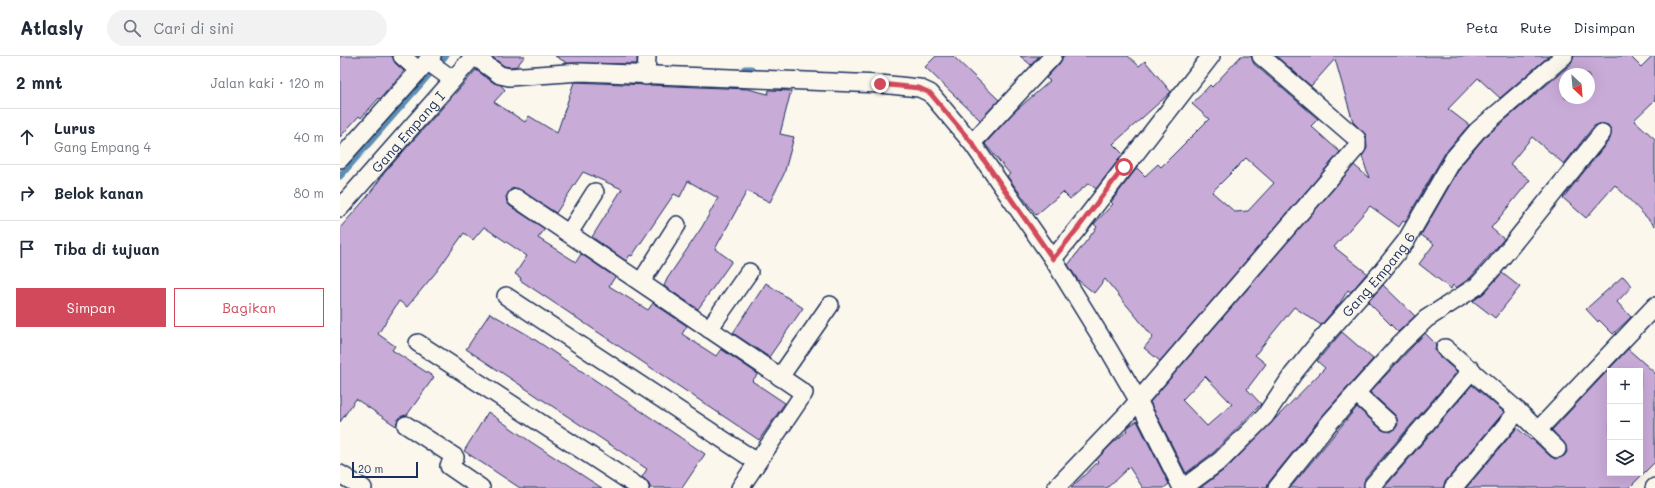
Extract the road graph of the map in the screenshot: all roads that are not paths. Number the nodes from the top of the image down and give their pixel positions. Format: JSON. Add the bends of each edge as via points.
{"nodes":[{"id":1,"x":402,"y":56,"type":"edge"},
{"id":2,"x":474,"y":56,"type":"edge"},
{"id":3,"x":647,"y":56,"type":"edge"},
{"id":4,"x":1053,"y":56,"type":"edge"},
{"id":5,"x":1211,"y":56,"type":"edge"},
{"id":6,"x":1261,"y":56,"type":"edge"},
{"id":7,"x":1564,"y":56,"type":"edge"},
{"id":8,"x":427,"y":63,"type":"edge"},
{"id":9,"x":646,"y":76,"type":"junction"},
{"id":10,"x":450,"y":77,"type":"junction"},
{"id":11,"x":1602,"y":133,"type":"dead end"},
{"id":12,"x":972,"y":143,"type":"junction"},
{"id":13,"x":340,"y":159,"type":"edge"},
{"id":14,"x":595,"y":192,"type":"dead end"},
{"id":15,"x":516,"y":198,"type":"dead end"},
{"id":16,"x":340,"y":208,"type":"edge"},
{"id":17,"x":677,"y":225,"type":"dead end"},
{"id":18,"x":569,"y":233,"type":"junction"},
{"id":19,"x":1053,"y":259,"type":"junction"},
{"id":20,"x":749,"y":272,"type":"dead end"},
{"id":21,"x":641,"y":282,"type":"junction"},
{"id":22,"x":506,"y":296,"type":"dead end"},
{"id":23,"x":830,"y":305,"type":"dead end"},
{"id":24,"x":1655,"y":306,"type":"edge"},
{"id":25,"x":709,"y":329,"type":"junction"},
{"id":26,"x":418,"y":343,"type":"dead end"},
{"id":27,"x":1445,"y":348,"type":"dead end"},
{"id":28,"x":1472,"y":370,"type":"junction"},
{"id":29,"x":780,"y":377,"type":"junction"},
{"id":30,"x":1356,"y":393,"type":"junction"},
{"id":31,"x":1138,"y":400,"type":"junction"},
{"id":32,"x":1518,"y":411,"type":"junction"},
{"id":33,"x":1388,"y":422,"type":"dead end"},
{"id":34,"x":406,"y":425,"type":"dead end"},
{"id":35,"x":1538,"y":430,"type":"junction"},
{"id":36,"x":1557,"y":449,"type":"dead end"},
{"id":37,"x":757,"y":462,"type":"junction"},
{"id":38,"x":340,"y":474,"type":"edge"},
{"id":39,"x":1373,"y":485,"type":"dead end"},
{"id":40,"x":1179,"y":487,"type":"edge"},
{"id":41,"x":363,"y":488,"type":"edge"},
{"id":42,"x":481,"y":488,"type":"edge"},
{"id":43,"x":640,"y":488,"type":"edge"},
{"id":44,"x":740,"y":488,"type":"edge"},
{"id":45,"x":1056,"y":488,"type":"edge"},
{"id":46,"x":1277,"y":488,"type":"edge"},
{"id":47,"x":1453,"y":488,"type":"edge"}],
"edges":[{"from":1,"to":8,"type":"street"},
{"from":2,"to":9,"type":"street","via":[[494,72],[509,78],[581,72]]},
{"from":2,"to":10,"type":"street","name":"Gang Empang I"},
{"from":3,"to":9,"type":"street"},
{"from":4,"to":12,"type":"street"},
{"from":5,"to":19,"type":"street"},
{"from":6,"to":31,"type":"street","via":[[1357,139],[1358,144]]},
{"from":7,"to":40,"type":"street","name":"Gang Empang 6","via":[[1477,131],[1454,158],[1401,247],[1380,275],[1318,342],[1265,416],[1221,460]]},
{"from":8,"to":10,"type":"street"},
{"from":8,"to":13,"type":"street"},
{"from":9,"to":12,"type":"street","via":[[880,84],[919,88],[940,102]]},
{"from":10,"to":16,"type":"street","name":"Gang Empang I"},
{"from":11,"to":30,"type":"street","via":[[1477,286],[1426,319]]},
{"from":12,"to":19,"type":"street"},
{"from":14,"to":18,"type":"street"},
{"from":15,"to":18,"type":"street"},
{"from":17,"to":21,"type":"street"},
{"from":18,"to":21,"type":"street"},
{"from":19,"to":31,"type":"street"},
{"from":20,"to":25,"type":"street"},
{"from":21,"to":25,"type":"street"},
{"from":22,"to":37,"type":"street"},
{"from":23,"to":29,"type":"street"},
{"from":24,"to":35,"type":"street"},
{"from":25,"to":29,"type":"street"},
{"from":26,"to":43,"type":"street"},
{"from":27,"to":28,"type":"street"},
{"from":28,"to":32,"type":"street"},
{"from":28,"to":39,"type":"street"},
{"from":29,"to":37,"type":"street","via":[[804,393]]},
{"from":30,"to":33,"type":"street"},
{"from":30,"to":46,"type":"street"},
{"from":31,"to":40,"type":"street"},
{"from":31,"to":45,"type":"street"},
{"from":32,"to":35,"type":"street"},
{"from":32,"to":47,"type":"street"},
{"from":34,"to":42,"type":"street","via":[[455,457],[449,466]]},
{"from":35,"to":36,"type":"street"},
{"from":37,"to":44,"type":"street"},
{"from":38,"to":41,"type":"street"}]}
